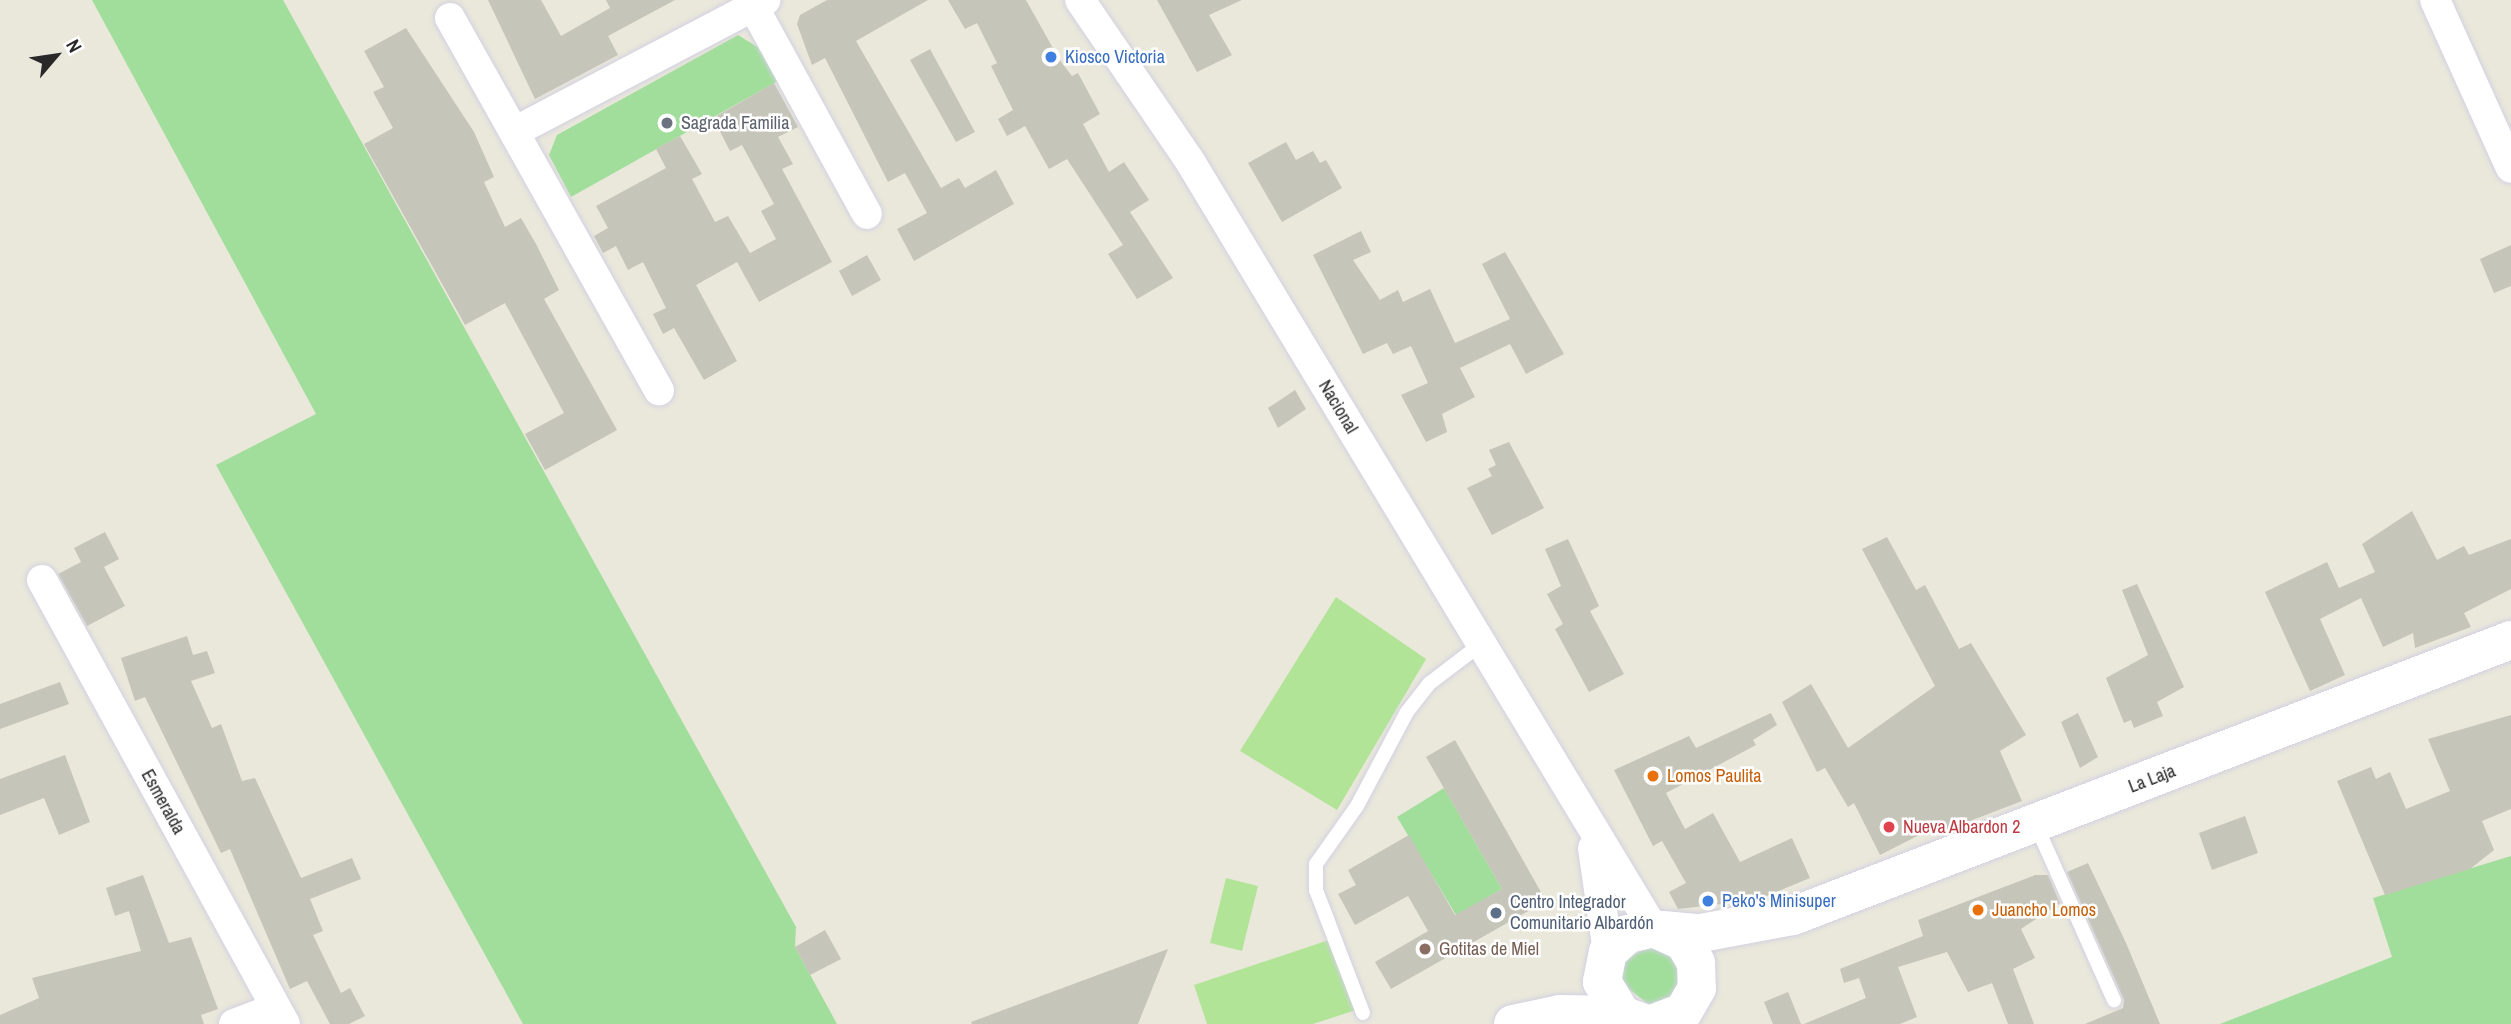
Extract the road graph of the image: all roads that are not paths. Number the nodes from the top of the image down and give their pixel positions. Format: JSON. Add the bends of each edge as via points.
{"nodes":[{"id":1,"x":1080,"y":0,"type":"edge"},
{"id":2,"x":2435,"y":0,"type":"edge"},
{"id":3,"x":759,"y":3,"type":"edge"},
{"id":4,"x":450,"y":18,"type":"dead end"},
{"id":5,"x":514,"y":132,"type":"junction"},
{"id":6,"x":2511,"y":168,"type":"edge"},
{"id":7,"x":867,"y":214,"type":"dead end"},
{"id":8,"x":659,"y":390,"type":"dead end"},
{"id":9,"x":42,"y":580,"type":"dead end"},
{"id":10,"x":2511,"y":640,"type":"edge"},
{"id":11,"x":1481,"y":644,"type":"junction"},
{"id":12,"x":1584,"y":821,"type":"junction"},
{"id":13,"x":2035,"y":824,"type":"junction"},
{"id":14,"x":1793,"y":916,"type":"junction"},
{"id":15,"x":1658,"y":929,"type":"junction"},
{"id":16,"x":1606,"y":957,"type":"junction"},
{"id":17,"x":2114,"y":1000,"type":"dead end"},
{"id":18,"x":1698,"y":1003,"type":"edge"},
{"id":19,"x":1363,"y":1013,"type":"dead end"},
{"id":20,"x":280,"y":1016,"type":"edge"},
{"id":21,"x":1522,"y":1021,"type":"edge"},
{"id":22,"x":1640,"y":1021,"type":"edge"},
{"id":23,"x":234,"y":1024,"type":"edge"}],
"edges":[{"from":1,"to":11,"type":"street","name":"Nacional","via":[[1191,163]]},
{"from":2,"to":6,"type":"street"},
{"from":3,"to":5,"type":"street"},
{"from":3,"to":7,"type":"street"},
{"from":4,"to":5,"type":"street"},
{"from":5,"to":8,"type":"street"},
{"from":9,"to":20,"type":"street","name":"Esmeralda"},
{"from":10,"to":13,"type":"main road","name":"La Laja"},
{"from":11,"to":12,"type":"street","name":"Nacional"},
{"from":11,"to":19,"type":"lane","via":[[1430,683],[1407,712],[1357,806],[1316,864],[1316,890]]},
{"from":12,"to":15,"type":"street","name":"Nacional"},
{"from":12,"to":16,"type":"street","name":"Nacional","via":[[1598,861]]},
{"from":13,"to":14,"type":"main road","name":"La Laja"},
{"from":13,"to":17,"type":"lane"},
{"from":14,"to":15,"type":"main road","name":"La Laja","via":[[1734,930]]},
{"from":14,"to":18,"type":"main road","name":"La Laja","via":[[1719,964]]},
{"from":15,"to":16,"type":"main road","via":[[1628,934]]},
{"from":15,"to":18,"type":"main road","via":[[1684,942],[1696,963]]},
{"from":16,"to":21,"type":"main road"},
{"from":16,"to":22,"type":"main road","via":[[1605,992]]},
{"from":18,"to":22,"type":"main road","via":[[1683,1012]]},
{"from":20,"to":23,"type":"street"},
{"from":21,"to":22,"type":"main road"}]}
